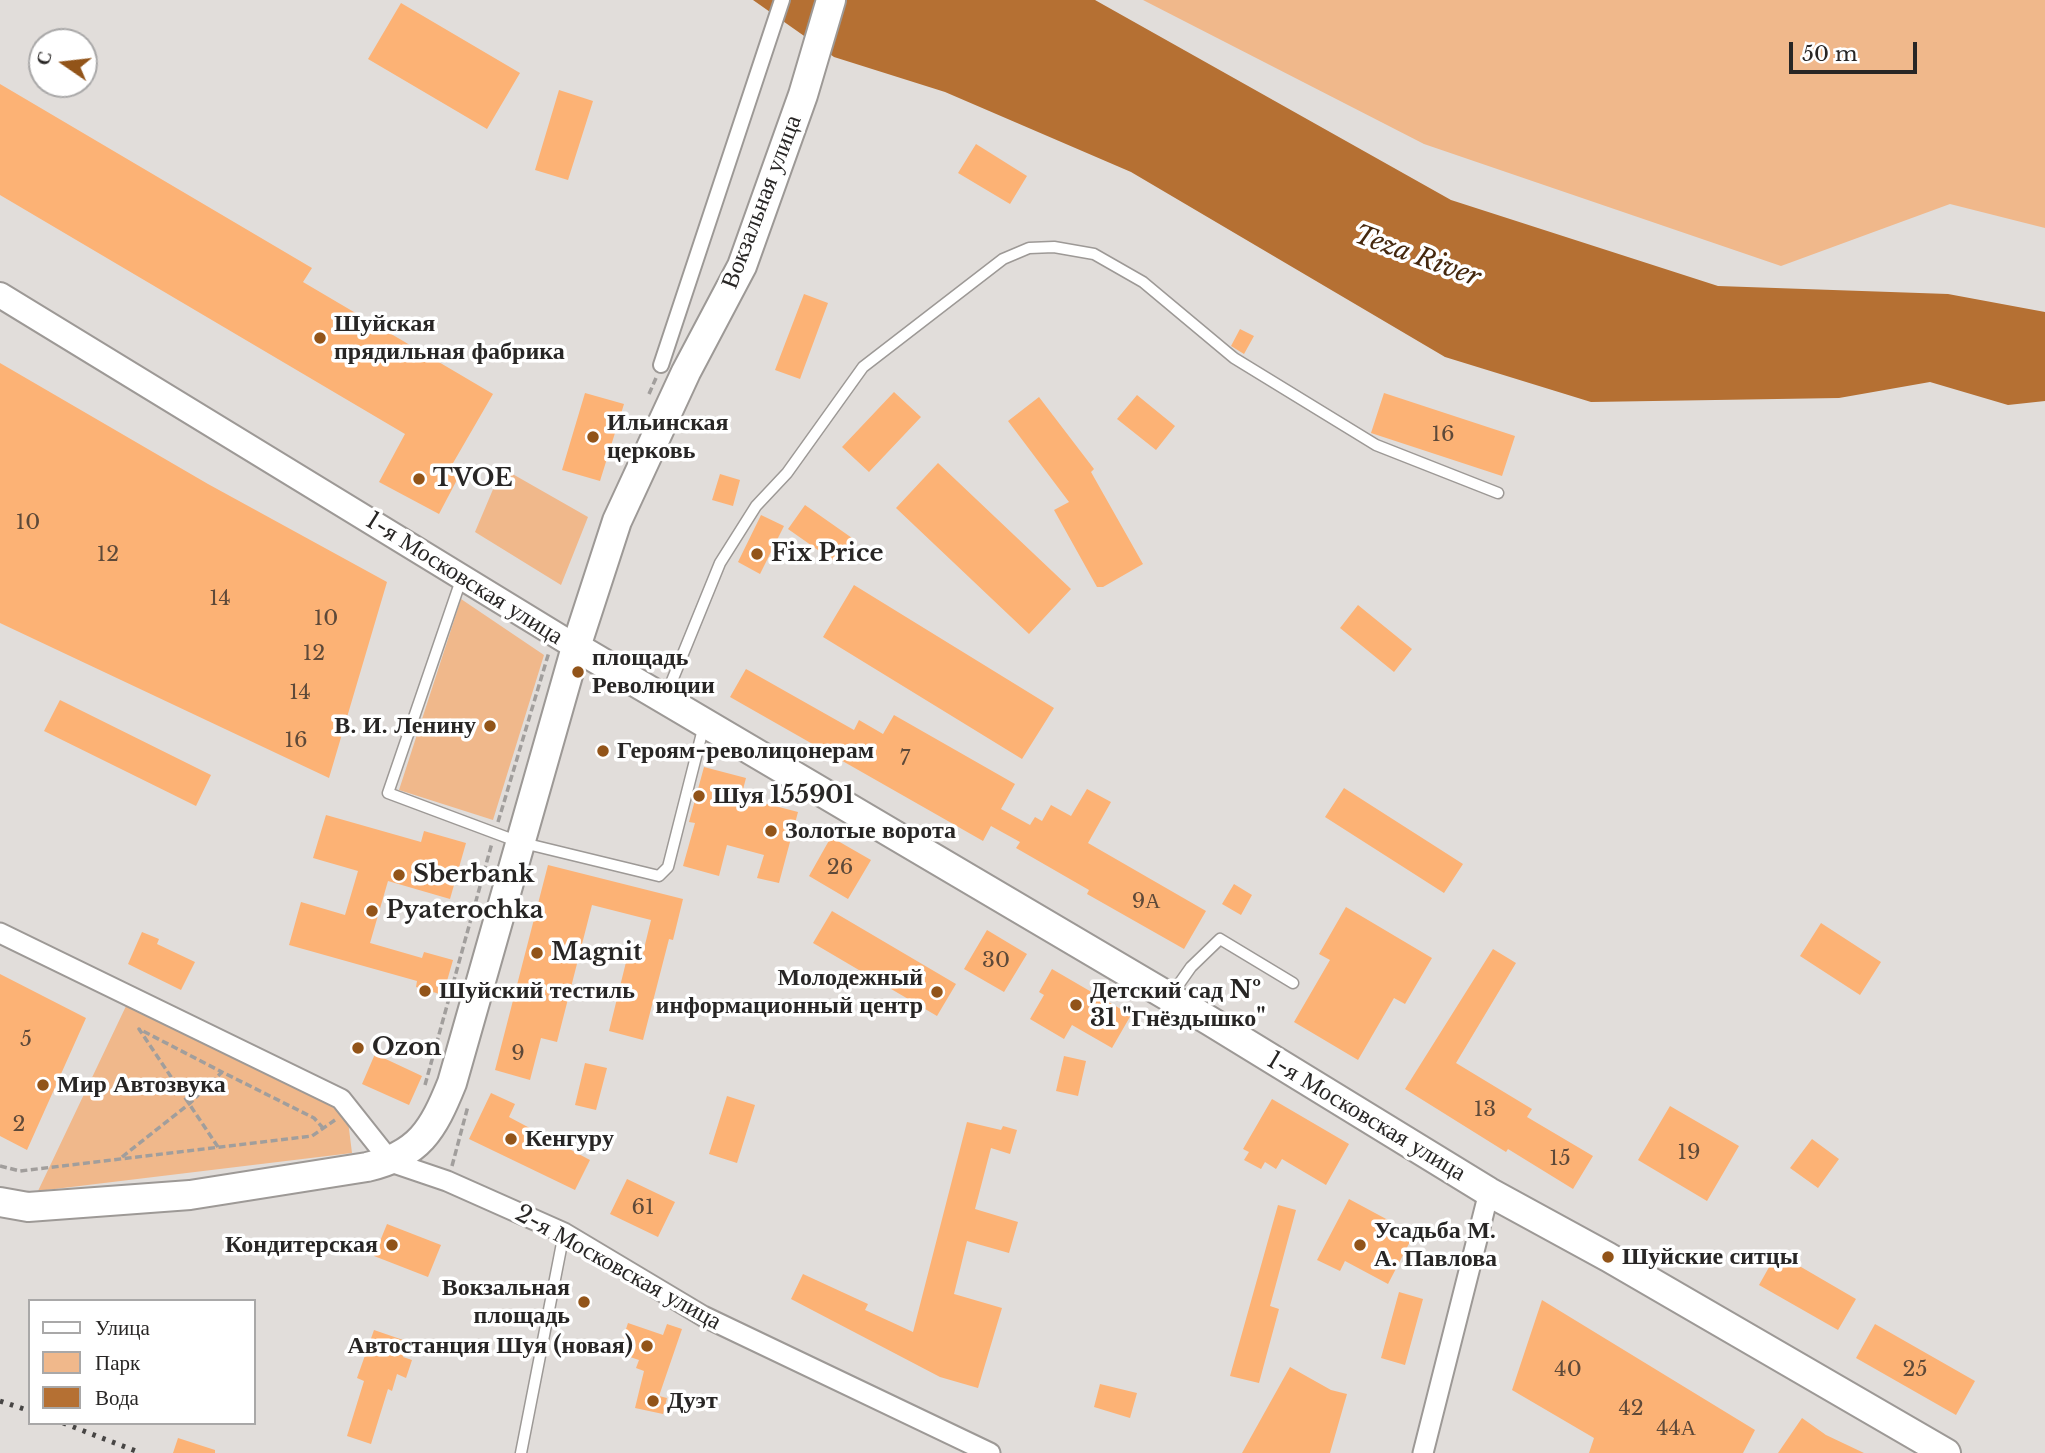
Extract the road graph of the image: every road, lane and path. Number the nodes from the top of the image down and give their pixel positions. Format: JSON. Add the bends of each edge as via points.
{"nodes":[{"id":1,"x":782,"y":0,"type":"edge"},
{"id":2,"x":831,"y":0,"type":"edge"},
{"id":3,"x":0,"y":295,"type":"edge"},
{"id":4,"x":661,"y":365,"type":"dead end"},
{"id":5,"x":1498,"y":493,"type":"dead end"},
{"id":6,"x":462,"y":577,"type":"junction"},
{"id":7,"x":565,"y":641,"type":"junction"},
{"id":8,"x":664,"y":701,"type":"junction"},
{"id":9,"x":704,"y":724,"type":"junction"},
{"id":10,"x":507,"y":837,"type":"junction"},
{"id":11,"x":0,"y":933,"type":"edge"},
{"id":12,"x":1293,"y":983,"type":"dead end"},
{"id":13,"x":1170,"y":998,"type":"junction"},
{"id":14,"x":222,"y":1072,"type":"junction"},
{"id":15,"x":421,"y":1098,"type":"dead end"},
{"id":16,"x":189,"y":1104,"type":"junction"},
{"id":17,"x":354,"y":1114,"type":"junction"},
{"id":18,"x":323,"y":1129,"type":"junction"},
{"id":19,"x":218,"y":1147,"type":"junction"},
{"id":20,"x":121,"y":1159,"type":"junction"},
{"id":21,"x":391,"y":1162,"type":"junction"},
{"id":22,"x":0,"y":1166,"type":"edge"},
{"id":23,"x":1489,"y":1192,"type":"junction"},
{"id":24,"x":0,"y":1202,"type":"edge"},
{"id":25,"x":564,"y":1233,"type":"junction"},
{"id":26,"x":521,"y":1453,"type":"edge"},
{"id":27,"x":990,"y":1453,"type":"edge"},
{"id":28,"x":1423,"y":1453,"type":"edge"},
{"id":29,"x":1946,"y":1453,"type":"edge"}],
"edges":[{"from":1,"to":4,"type":"street"},
{"from":2,"to":7,"type":"main road","name":"Вокзальная улица","via":[[742,266],[687,372]]},
{"from":3,"to":6,"type":"street","name":"1-я Московская улица"},
{"from":5,"to":8,"type":"lane","via":[[1376,445],[1234,358],[1122,268],[1074,249],[1029,248],[1003,259],[863,367],[788,473],[756,506],[719,563]]},
{"from":6,"to":7,"type":"street","name":"1-я Московская улица"},
{"from":6,"to":10,"type":"lane","via":[[388,793]]},
{"from":7,"to":8,"type":"main road","name":"1-я Московская улица"},
{"from":7,"to":10,"type":"main road","name":"Вокзальная улица"},
{"from":7,"to":10,"type":"path"},
{"from":8,"to":9,"type":"main road","name":"1-я Московская улица"},
{"from":9,"to":10,"type":"lane","via":[[663,874],[650,876]]},
{"from":9,"to":13,"type":"main road","name":"1-я Московская улица"},
{"from":10,"to":15,"type":"path"},
{"from":10,"to":21,"type":"main road","name":"Вокзальная улица","via":[[452,1083],[437,1120],[420,1143]]},
{"from":11,"to":17,"type":"street","via":[[341,1098]]},
{"from":12,"to":13,"type":"lane","via":[[1220,939],[1191,967]]},
{"from":13,"to":23,"type":"main road","name":"1-я Московская улица"},
{"from":14,"to":16,"type":"path"},
{"from":14,"to":16,"type":"path","via":[[139,1029]]},
{"from":14,"to":18,"type":"path","via":[[314,1118]]},
{"from":16,"to":19,"type":"path"},
{"from":16,"to":20,"type":"path"},
{"from":17,"to":18,"type":"path"},
{"from":17,"to":21,"type":"street"},
{"from":18,"to":19,"type":"path","via":[[312,1136]]},
{"from":19,"to":20,"type":"path"},
{"from":20,"to":22,"type":"path","via":[[20,1171]]},
{"from":21,"to":24,"type":"main road","via":[[190,1195],[28,1208]]},
{"from":21,"to":25,"type":"street","name":"2-я Московская улица","via":[[447,1181]]},
{"from":23,"to":28,"type":"street"},
{"from":23,"to":29,"type":"main road","name":"1-я Московская улица"},
{"from":25,"to":26,"type":"lane"},
{"from":25,"to":27,"type":"street","name":"2-я Московская улица","via":[[703,1316]]}]}
